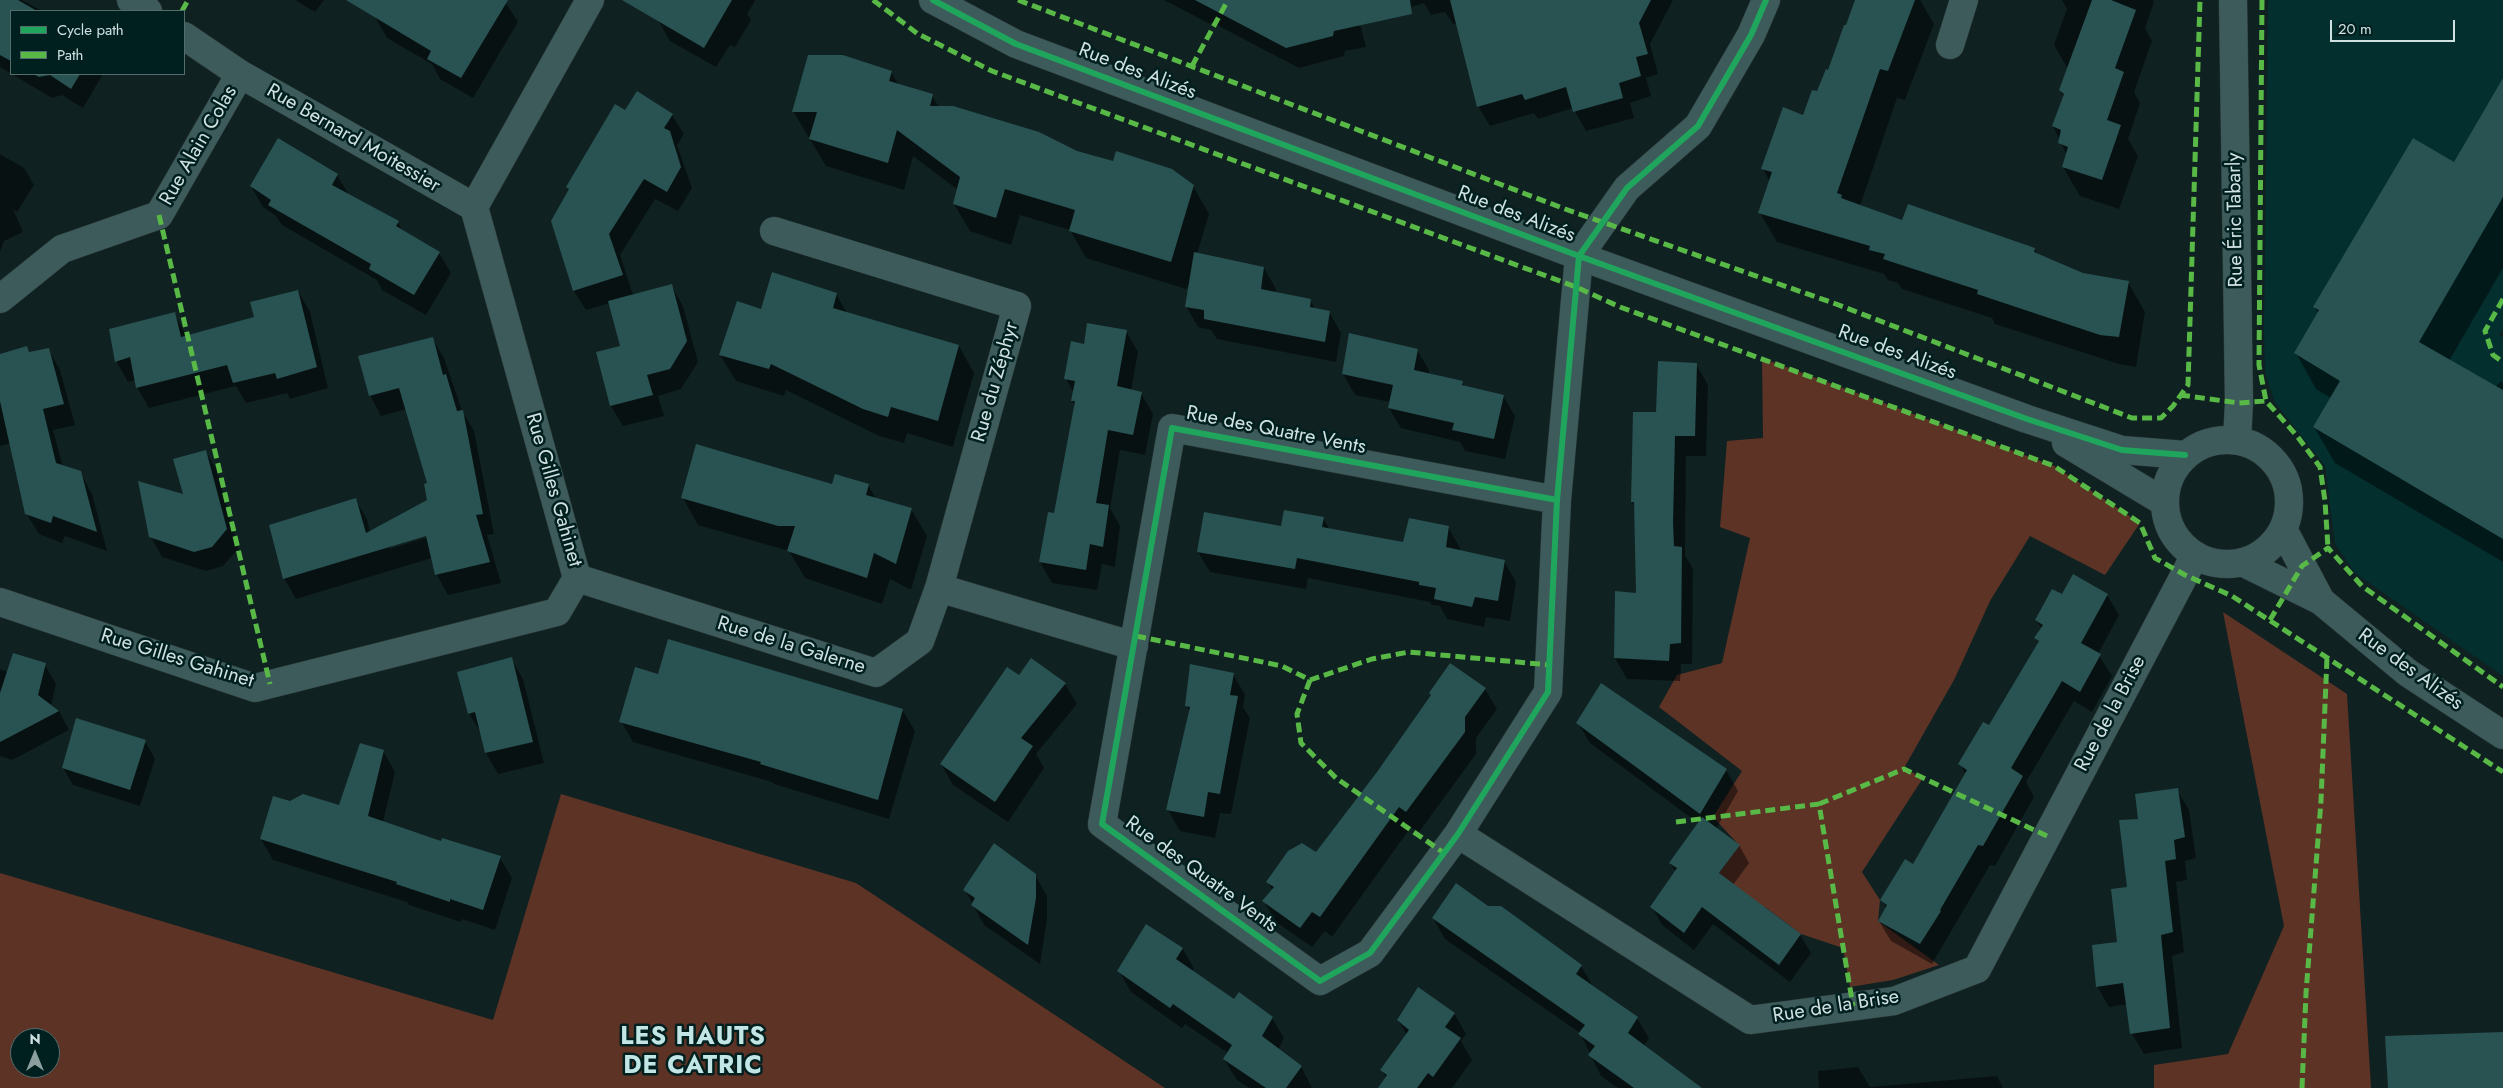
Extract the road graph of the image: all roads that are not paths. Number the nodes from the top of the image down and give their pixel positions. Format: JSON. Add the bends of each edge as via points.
{"nodes":[{"id":1,"x":131,"y":0,"type":"edge"},
{"id":2,"x":590,"y":0,"type":"edge"},
{"id":3,"x":933,"y":0,"type":"edge"},
{"id":4,"x":1766,"y":0,"type":"edge"},
{"id":5,"x":1964,"y":0,"type":"edge"},
{"id":6,"x":2233,"y":0,"type":"edge"},
{"id":7,"x":146,"y":10,"type":"edge"},
{"id":8,"x":185,"y":37,"type":"edge"},
{"id":9,"x":1950,"y":45,"type":"dead end"},
{"id":10,"x":240,"y":74,"type":"junction"},
{"id":11,"x":474,"y":207,"type":"junction"},
{"id":12,"x":774,"y":232,"type":"dead end"},
{"id":13,"x":1579,"y":256,"type":"junction"},
{"id":14,"x":0,"y":299,"type":"edge"},
{"id":15,"x":2026,"y":419,"type":"junction"},
{"id":16,"x":2237,"y":440,"type":"junction"},
{"id":17,"x":2185,"y":455,"type":"junction"},
{"id":18,"x":1558,"y":500,"type":"junction"},
{"id":19,"x":2164,"y":502,"type":"junction"},
{"id":20,"x":2283,"y":529,"type":"junction"},
{"id":21,"x":2195,"y":556,"type":"junction"},
{"id":22,"x":2242,"y":562,"type":"junction"},
{"id":23,"x":578,"y":578,"type":"junction"},
{"id":24,"x":939,"y":588,"type":"junction"},
{"id":25,"x":0,"y":602,"type":"edge"},
{"id":26,"x":2321,"y":602,"type":"junction"},
{"id":27,"x":1134,"y":646,"type":"junction"},
{"id":28,"x":2503,"y":735,"type":"edge"},
{"id":29,"x":1458,"y":834,"type":"junction"}],
"edges":[{"from":1,"to":7,"type":"street"},
{"from":2,"to":11,"type":"street"},
{"from":3,"to":13,"type":"street","name":"Rue des Alizés","via":[[1016,44]]},
{"from":4,"to":13,"type":"street","via":[[1751,35],[1698,126],[1627,188]]},
{"from":5,"to":9,"type":"street"},
{"from":6,"to":16,"type":"street","name":"Rue Éric Tabarly"},
{"from":8,"to":10,"type":"street","name":"Rue Bernard Moitessier"},
{"from":10,"to":11,"type":"street","name":"Rue Bernard Moitessier"},
{"from":10,"to":14,"type":"street","name":"Rue Alain Colas","via":[[159,216],[62,249]]},
{"from":11,"to":23,"type":"street","name":"Rue Gilles Gahinet"},
{"from":12,"to":24,"type":"street","name":"Rue du Zéphyr","via":[[1017,306]]},
{"from":13,"to":15,"type":"street","name":"Rue des Alizés"},
{"from":13,"to":18,"type":"street","name":"Rue des Quatre Vents"},
{"from":15,"to":17,"type":"street","name":"Rue des Alizés","via":[[2122,450]]},
{"from":15,"to":19,"type":"street","name":"Rue des Alizés"},
{"from":16,"to":17,"type":"street","via":[[2218,440]]},
{"from":16,"to":20,"type":"street","via":[[2256,446],[2271,457],[2282,472],[2289,491],[2289,510]]},
{"from":17,"to":19,"type":"street","via":[[2174,468]]},
{"from":18,"to":27,"type":"street","name":"Rue des Quatre Vents","via":[[1172,428]]},
{"from":18,"to":29,"type":"street","name":"Rue des Quatre Vents","via":[[1548,692]]},
{"from":19,"to":21,"type":"street","via":[[2168,523],[2179,542]]},
{"from":20,"to":22,"type":"street","via":[[2259,556]]},
{"from":20,"to":26,"type":"street","name":"Rue des Alizés"},
{"from":21,"to":22,"type":"street","via":[[2210,562]]},
{"from":21,"to":29,"type":"street","name":"Rue de la Brise","via":[[1977,969],[1894,1001],[1750,1020]]},
{"from":22,"to":26,"type":"street","name":"Rue des Alizés"},
{"from":23,"to":24,"type":"street","name":"Rue de la Galerne","via":[[876,672],[920,641]]},
{"from":23,"to":25,"type":"street","name":"Rue Gilles Gahinet","via":[[557,612],[255,688]]},
{"from":24,"to":27,"type":"street"},
{"from":26,"to":28,"type":"street","name":"Rue des Alizés","via":[[2408,673]]},
{"from":27,"to":29,"type":"street","name":"Rue des Quatre Vents","via":[[1102,824],[1320,980],[1370,953]]}]}
